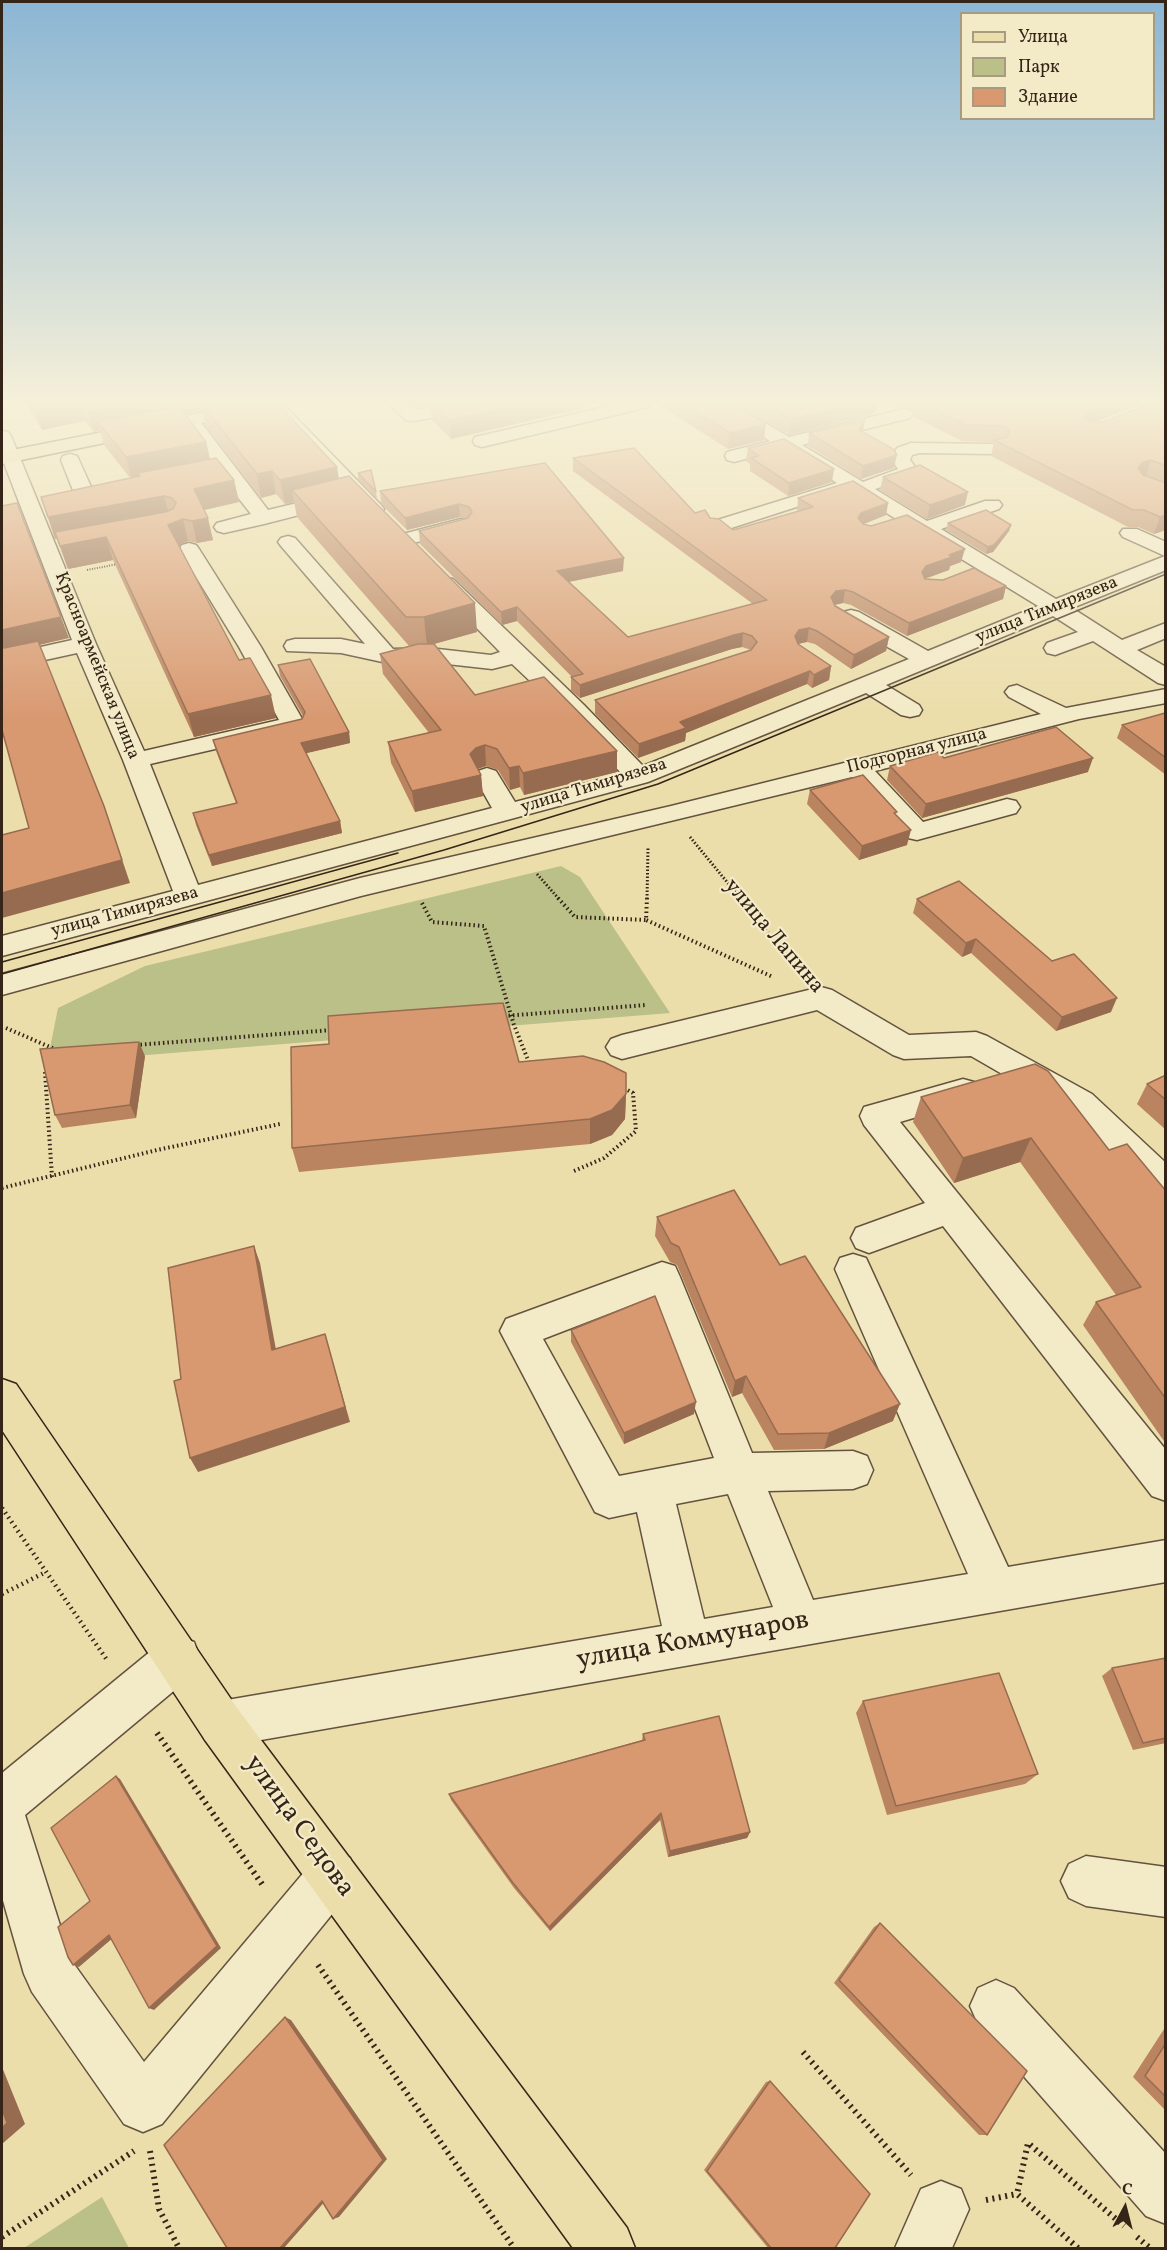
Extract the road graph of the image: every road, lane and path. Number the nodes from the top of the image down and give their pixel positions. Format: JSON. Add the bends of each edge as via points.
{"nodes":[{"id":1,"x":36,"y":508,"type":"edge"},
{"id":2,"x":50,"y":508,"type":"edge"},
{"id":3,"x":256,"y":508,"type":"edge"},
{"id":4,"x":304,"y":508,"type":"edge"},
{"id":5,"x":373,"y":508,"type":"edge"},
{"id":6,"x":780,"y":508,"type":"edge"},
{"id":7,"x":882,"y":508,"type":"edge"},
{"id":8,"x":983,"y":508,"type":"edge"},
{"id":9,"x":10,"y":514,"type":"edge"},
{"id":10,"x":264,"y":518,"type":"junction"},
{"id":11,"x":461,"y":525,"type":"edge"},
{"id":12,"x":718,"y":526,"type":"edge"},
{"id":13,"x":224,"y":527,"type":"dead end"},
{"id":14,"x":925,"y":528,"type":"junction"},
{"id":15,"x":1130,"y":533,"type":"edge"},
{"id":16,"x":402,"y":540,"type":"junction"},
{"id":17,"x":288,"y":542,"type":"dead end"},
{"id":18,"x":189,"y":549,"type":"joint"},
{"id":19,"x":1166,"y":550,"type":"edge"},
{"id":20,"x":1166,"y":562,"type":"edge"},
{"id":21,"x":986,"y":566,"type":"junction"},
{"id":22,"x":59,"y":576,"type":"junction"},
{"id":23,"x":958,"y":576,"type":"edge"},
{"id":24,"x":1056,"y":608,"type":"junction"},
{"id":25,"x":842,"y":612,"type":"edge"},
{"id":26,"x":1166,"y":630,"type":"edge"},
{"id":27,"x":1095,"y":633,"type":"junction"},
{"id":28,"x":85,"y":644,"type":"junction"},
{"id":29,"x":295,"y":646,"type":"dead end"},
{"id":30,"x":1055,"y":648,"type":"dead end"},
{"id":31,"x":1119,"y":649,"type":"junction"},
{"id":32,"x":516,"y":655,"type":"junction"},
{"id":33,"x":387,"y":656,"type":"junction"},
{"id":34,"x":13,"y":660,"type":"edge"},
{"id":35,"x":928,"y":660,"type":"junction"},
{"id":36,"x":833,"y":669,"type":"dead end"},
{"id":37,"x":1166,"y":678,"type":"edge"},
{"id":38,"x":864,"y":686,"type":"junction"},
{"id":39,"x":1017,"y":692,"type":"dead end"},
{"id":40,"x":1166,"y":696,"type":"edge"},
{"id":41,"x":910,"y":710,"type":"dead end"},
{"id":42,"x":1063,"y":716,"type":"junction"},
{"id":43,"x":136,"y":760,"type":"junction"},
{"id":44,"x":856,"y":767,"type":"junction"},
{"id":45,"x":487,"y":776,"type":"edge"},
{"id":46,"x":639,"y":777,"type":"junction"},
{"id":47,"x":1007,"y":807,"type":"dead end"},
{"id":48,"x":508,"y":812,"type":"junction"},
{"id":49,"x":671,"y":814,"type":"junction"},
{"id":50,"x":648,"y":846,"type":"dead end"},
{"id":51,"x":535,"y":872,"type":"dead end"},
{"id":52,"x":189,"y":897,"type":"junction"},
{"id":53,"x":418,"y":898,"type":"dead end"},
{"id":54,"x":646,"y":920,"type":"junction"},
{"id":55,"x":2,"y":946,"type":"edge"},
{"id":56,"x":50,"y":972,"type":"junction"},
{"id":57,"x":2,"y":985,"type":"edge"},
{"id":58,"x":821,"y":998,"type":"junction"},
{"id":59,"x":654,"y":1004,"type":"dead end"},
{"id":60,"x":500,"y":1016,"type":"edge"},
{"id":61,"x":511,"y":1016,"type":"junction"},
{"id":62,"x":4,"y":1018,"type":"edge"},
{"id":63,"x":333,"y":1030,"type":"edge"},
{"id":64,"x":44,"y":1044,"type":"junction"},
{"id":65,"x":132,"y":1045,"type":"edge"},
{"id":66,"x":622,"y":1047,"type":"dead end"},
{"id":67,"x":60,"y":1051,"type":"edge"},
{"id":68,"x":44,"y":1055,"type":"edge"},
{"id":69,"x":45,"y":1066,"type":"edge"},
{"id":70,"x":531,"y":1068,"type":"edge"},
{"id":71,"x":615,"y":1084,"type":"edge"},
{"id":72,"x":988,"y":1084,"type":"edge"},
{"id":73,"x":280,"y":1125,"type":"dead end"},
{"id":74,"x":574,"y":1171,"type":"dead end"},
{"id":75,"x":52,"y":1177,"type":"junction"},
{"id":76,"x":1166,"y":1185,"type":"edge"},
{"id":77,"x":2,"y":1188,"type":"edge"},
{"id":78,"x":950,"y":1209,"type":"junction"},
{"id":79,"x":2,"y":1397,"type":"edge"},
{"id":80,"x":853,"y":1470,"type":"dead end"},
{"id":81,"x":740,"y":1472,"type":"junction"},
{"id":82,"x":1166,"y":1482,"type":"edge"},
{"id":83,"x":652,"y":1490,"type":"junction"},
{"id":84,"x":2,"y":1508,"type":"edge"},
{"id":85,"x":1165,"y":1562,"type":"edge"},
{"id":86,"x":46,"y":1572,"type":"junction"},
{"id":87,"x":997,"y":1590,"type":"junction"},
{"id":88,"x":2,"y":1594,"type":"edge"},
{"id":89,"x":801,"y":1624,"type":"junction"},
{"id":90,"x":688,"y":1644,"type":"junction"},
{"id":91,"x":178,"y":1658,"type":"junction"},
{"id":92,"x":132,"y":1696,"type":"junction"},
{"id":93,"x":222,"y":1724,"type":"junction"},
{"id":94,"x":2,"y":1803,"type":"edge"},
{"id":95,"x":2,"y":1818,"type":"edge"},
{"id":96,"x":333,"y":1875,"type":"junction"},
{"id":97,"x":1086,"y":1881,"type":"dead end"},
{"id":98,"x":1166,"y":1892,"type":"edge"},
{"id":99,"x":291,"y":1926,"type":"junction"},
{"id":100,"x":996,"y":2006,"type":"dead end"},
{"id":101,"x":803,"y":2052,"type":"dead end"},
{"id":102,"x":146,"y":2123,"type":"junction"},
{"id":103,"x":1017,"y":2194,"type":"junction"},
{"id":104,"x":1166,"y":2196,"type":"edge"},
{"id":105,"x":932,"y":2229,"type":"edge"},
{"id":106,"x":2,"y":2237,"type":"edge"},
{"id":107,"x":179,"y":2248,"type":"edge"},
{"id":108,"x":514,"y":2248,"type":"edge"},
{"id":109,"x":607,"y":2248,"type":"edge"},
{"id":110,"x":1078,"y":2248,"type":"edge"},
{"id":111,"x":1150,"y":2248,"type":"edge"}],
"edges":[{"from":1,"to":9,"type":"street"},
{"from":2,"to":22,"type":"street","name":"Красноармейская улица","via":[[59,546]]},
{"from":3,"to":10,"type":"street"},
{"from":4,"to":10,"type":"street"},
{"from":5,"to":16,"type":"street"},
{"from":6,"to":12,"type":"street"},
{"from":7,"to":14,"type":"street","via":[[898,521]]},
{"from":8,"to":14,"type":"street"},
{"from":10,"to":13,"type":"street"},
{"from":11,"to":16,"type":"street"},
{"from":14,"to":21,"type":"street"},
{"from":15,"to":19,"type":"street"},
{"from":16,"to":32,"type":"street"},
{"from":17,"to":33,"type":"street"},
{"from":18,"to":22,"type":"path"},
{"from":18,"to":43,"type":"street","via":[[293,724]]},
{"from":20,"to":24,"type":"street","name":"улица Тимирязева"},
{"from":21,"to":23,"type":"street"},
{"from":21,"to":24,"type":"street"},
{"from":22,"to":28,"type":"street","name":"Красноармейская улица"},
{"from":24,"to":27,"type":"street"},
{"from":24,"to":35,"type":"street","name":"улица Тимирязева"},
{"from":25,"to":35,"type":"street"},
{"from":26,"to":31,"type":"street"},
{"from":27,"to":30,"type":"street"},
{"from":27,"to":31,"type":"street"},
{"from":28,"to":34,"type":"street"},
{"from":28,"to":43,"type":"street","name":"Красноармейская улица"},
{"from":29,"to":33,"type":"street","via":[[341,646]]},
{"from":31,"to":37,"type":"street"},
{"from":32,"to":33,"type":"street","via":[[492,662],[429,655]]},
{"from":32,"to":46,"type":"street","via":[[586,706]]},
{"from":35,"to":38,"type":"street","name":"улица Тимирязева"},
{"from":36,"to":38,"type":"street"},
{"from":38,"to":41,"type":"street"},
{"from":38,"to":46,"type":"street","name":"улица Тимирязева"},
{"from":39,"to":42,"type":"street"},
{"from":40,"to":42,"type":"street","name":"Подгорная улица"},
{"from":42,"to":44,"type":"street","name":"Подгорная улица"},
{"from":43,"to":52,"type":"street","name":"Красноармейская улица"},
{"from":44,"to":47,"type":"street","via":[[917,832]]},
{"from":44,"to":49,"type":"street","name":"Подгорная улица"},
{"from":45,"to":48,"type":"street"},
{"from":46,"to":48,"type":"street","name":"улица Тимирязева"},
{"from":48,"to":52,"type":"street","name":"улица Тимирязева"},
{"from":49,"to":56,"type":"street","name":"улица Тимирязева","via":[[360,887]]},
{"from":49,"to":58,"type":"path","name":"улица Лапина"},
{"from":50,"to":54,"type":"path"},
{"from":51,"to":54,"type":"path","via":[[574,917]]},
{"from":52,"to":55,"type":"street","name":"улица Тимирязева"},
{"from":53,"to":61,"type":"path","via":[[432,922],[484,926]]},
{"from":54,"to":58,"type":"path"},
{"from":56,"to":57,"type":"street","name":"улица Тимирязева"},
{"from":56,"to":62,"type":"street","via":[[10,999]]},
{"from":58,"to":66,"type":"street"},
{"from":58,"to":76,"type":"street","name":"улица Лапина","via":[[904,1047],[976,1044],[1080,1103]]},
{"from":59,"to":61,"type":"path"},
{"from":60,"to":61,"type":"path"},
{"from":61,"to":70,"type":"path"},
{"from":62,"to":64,"type":"path"},
{"from":63,"to":65,"type":"path"},
{"from":64,"to":67,"type":"path"},
{"from":64,"to":68,"type":"path"},
{"from":69,"to":75,"type":"path"},
{"from":71,"to":74,"type":"path","via":[[633,1093],[636,1131],[604,1158]]},
{"from":72,"to":78,"type":"street","via":[[876,1116]]},
{"from":73,"to":75,"type":"path"},
{"from":75,"to":77,"type":"path"},
{"from":78,"to":82,"type":"street"},
{"from":78,"to":87,"type":"street","via":[[861,1253]]},
{"from":79,"to":91,"type":"main road","name":"улица Седова"},
{"from":80,"to":81,"type":"street"},
{"from":81,"to":83,"type":"street"},
{"from":81,"to":83,"type":"street","via":[[662,1277],[519,1331],[609,1498]]},
{"from":81,"to":89,"type":"street"},
{"from":83,"to":90,"type":"street"},
{"from":84,"to":86,"type":"path"},
{"from":85,"to":87,"type":"street","name":"улица Коммунаров"},
{"from":86,"to":88,"type":"path"},
{"from":86,"to":92,"type":"path"},
{"from":87,"to":89,"type":"street","name":"улица Коммунаров"},
{"from":89,"to":90,"type":"street","name":"улица Коммунаров"},
{"from":90,"to":93,"type":"street","name":"улица Коммунаров"},
{"from":91,"to":92,"type":"street"},
{"from":91,"to":93,"type":"main road","name":"улица Седова"},
{"from":92,"to":94,"type":"street"},
{"from":92,"to":99,"type":"path"},
{"from":93,"to":96,"type":"main road","name":"улица Седова"},
{"from":95,"to":102,"type":"street","via":[[50,1974]]},
{"from":96,"to":99,"type":"street"},
{"from":96,"to":109,"type":"main road","name":"улица Седова"},
{"from":97,"to":98,"type":"street"},
{"from":99,"to":102,"type":"street"},
{"from":99,"to":108,"type":"path"},
{"from":100,"to":104,"type":"street"},
{"from":101,"to":105,"type":"path"},
{"from":102,"to":106,"type":"path"},
{"from":102,"to":107,"type":"path","via":[[159,2209]]},
{"from":103,"to":105,"type":"path"},
{"from":103,"to":110,"type":"path"},
{"from":103,"to":111,"type":"path","via":[[1028,2143]]}]}
